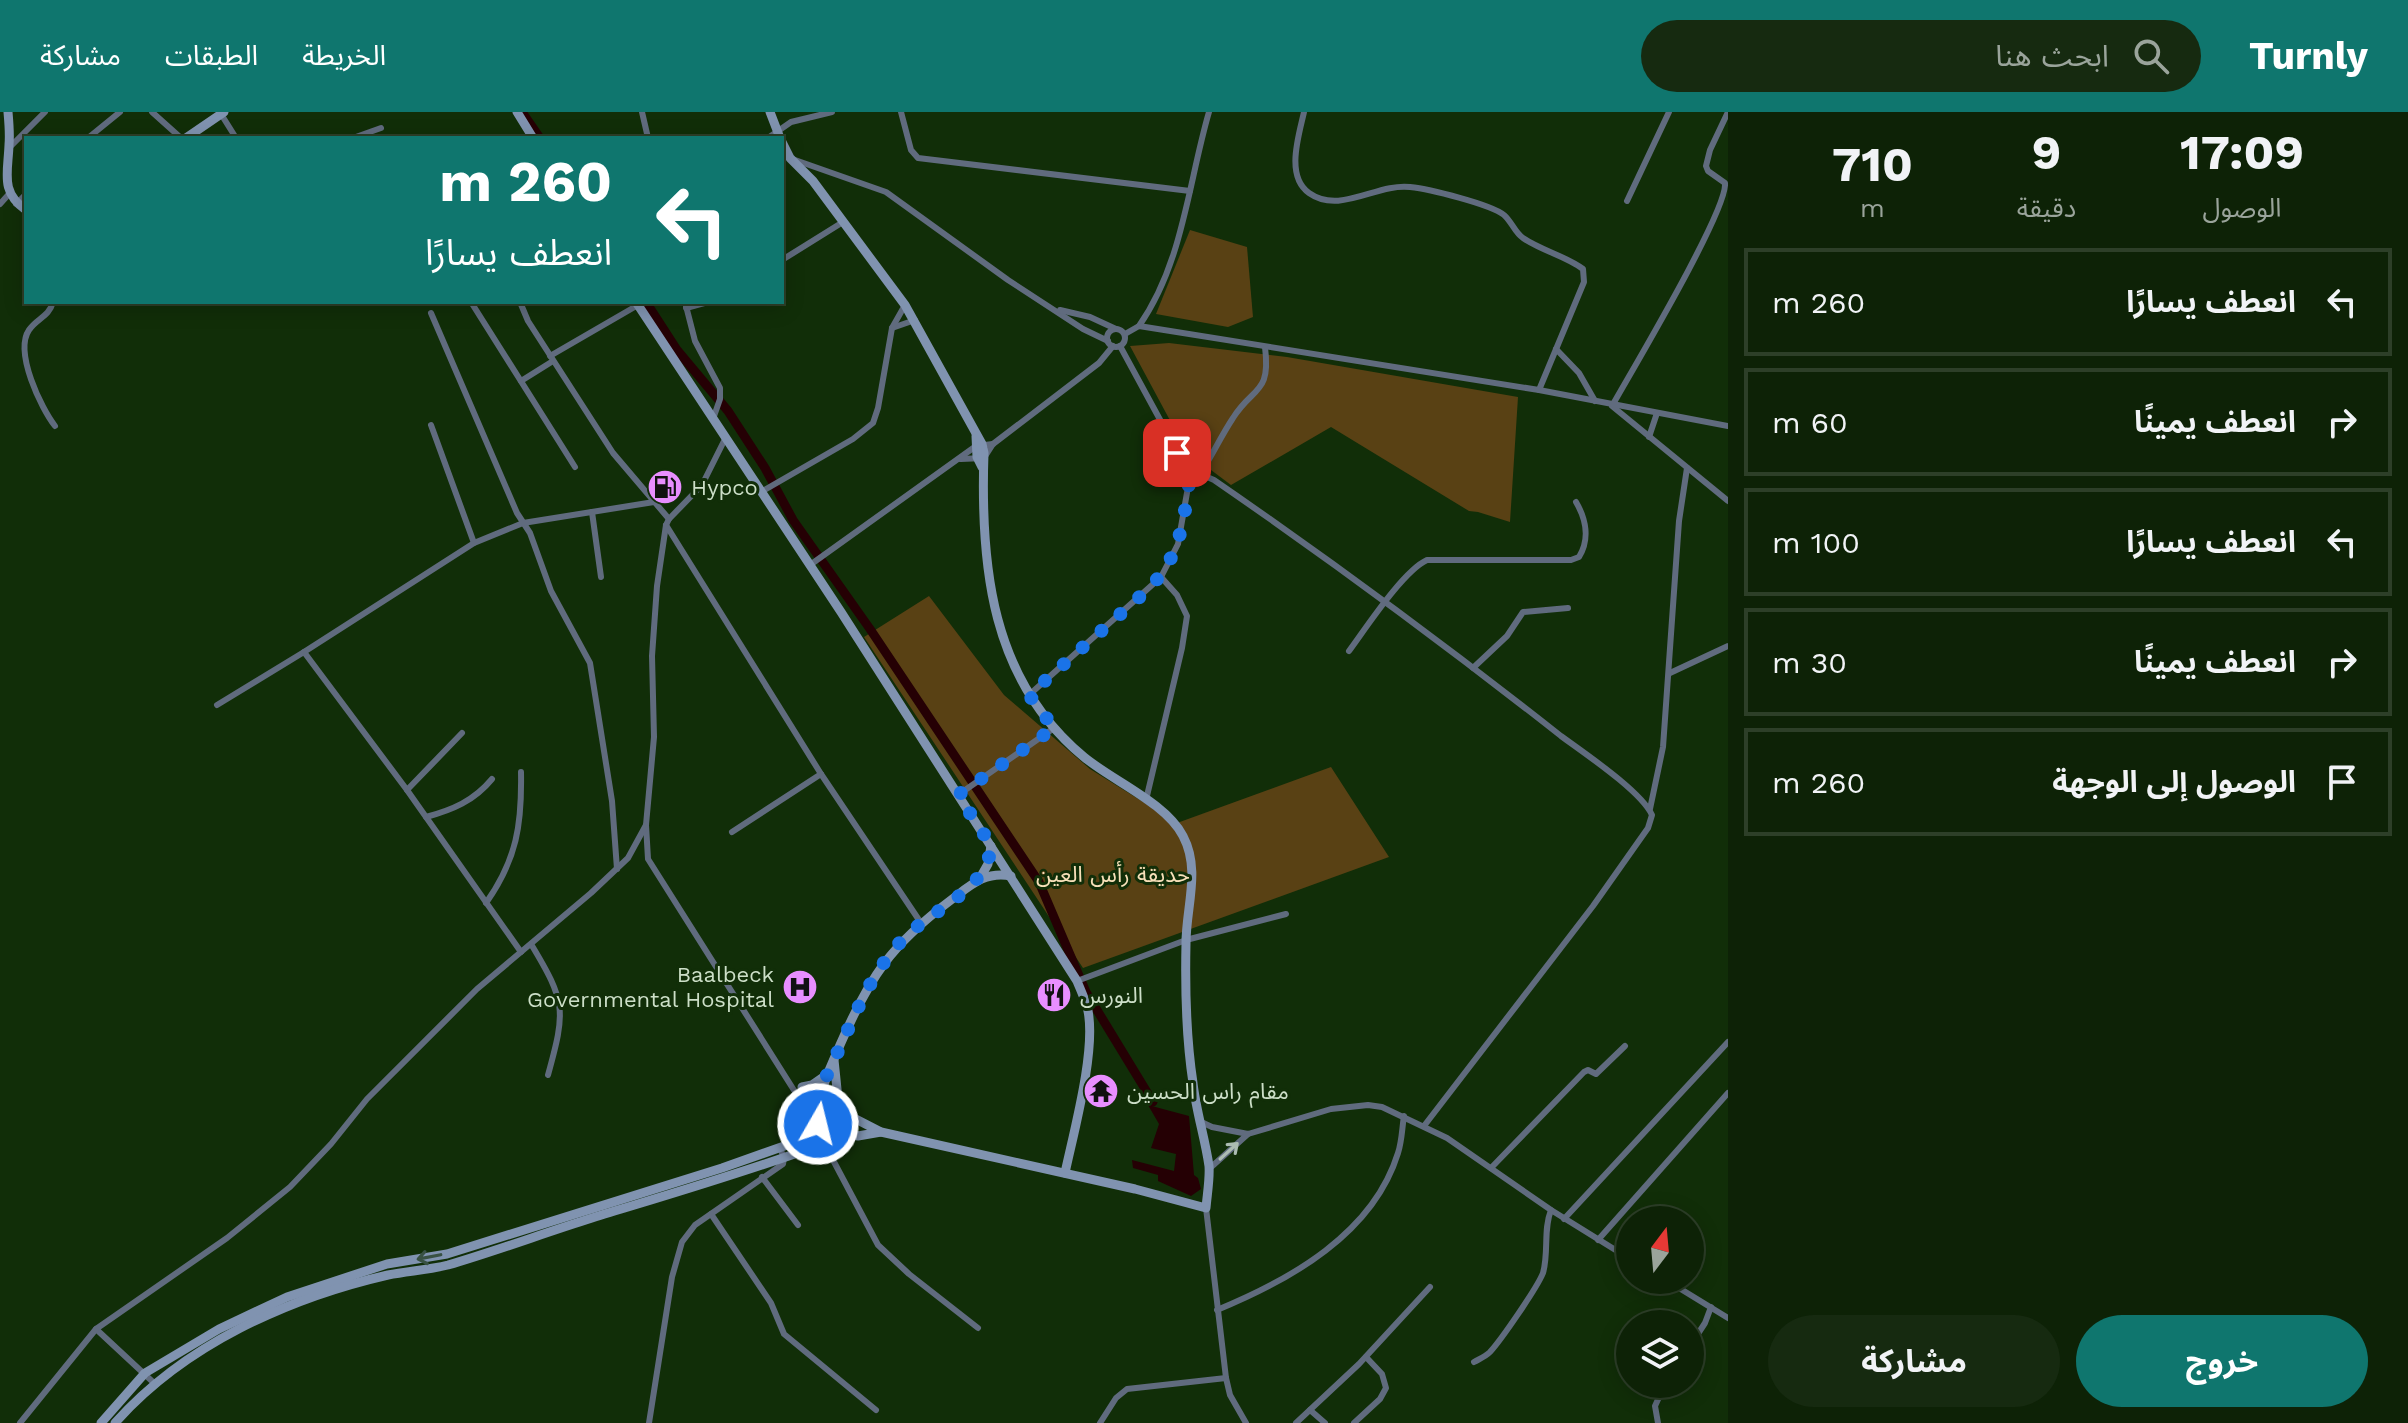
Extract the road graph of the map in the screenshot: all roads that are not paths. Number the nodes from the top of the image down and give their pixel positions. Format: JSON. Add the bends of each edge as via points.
{"nodes":[{"id":1,"x":8,"y":112,"type":"edge"},
{"id":2,"x":45,"y":112,"type":"edge"},
{"id":3,"x":120,"y":112,"type":"edge"},
{"id":4,"x":152,"y":112,"type":"edge"},
{"id":5,"x":517,"y":112,"type":"edge"},
{"id":6,"x":642,"y":112,"type":"edge"},
{"id":7,"x":770,"y":112,"type":"edge"},
{"id":8,"x":832,"y":112,"type":"edge"},
{"id":9,"x":901,"y":112,"type":"edge"},
{"id":10,"x":1209,"y":112,"type":"edge"},
{"id":11,"x":1304,"y":112,"type":"edge"},
{"id":12,"x":1669,"y":112,"type":"edge"},
{"id":13,"x":1728,"y":112,"type":"edge"},
{"id":14,"x":222,"y":113,"type":"edge"},
{"id":15,"x":381,"y":128,"type":"dead end"},
{"id":16,"x":90,"y":136,"type":"edge"},
{"id":17,"x":181,"y":136,"type":"edge"},
{"id":18,"x":186,"y":136,"type":"edge"},
{"id":19,"x":235,"y":136,"type":"edge"},
{"id":20,"x":359,"y":136,"type":"edge"},
{"id":21,"x":532,"y":136,"type":"edge"},
{"id":22,"x":648,"y":136,"type":"edge"},
{"id":23,"x":780,"y":136,"type":"edge"},
{"id":24,"x":781,"y":136,"type":"edge"},
{"id":25,"x":9,"y":148,"type":"junction"},
{"id":26,"x":786,"y":155,"type":"edge"},
{"id":27,"x":2,"y":172,"type":"edge"},
{"id":28,"x":1190,"y":191,"type":"junction"},
{"id":29,"x":9,"y":194,"type":"junction"},
{"id":30,"x":24,"y":196,"type":"edge"},
{"id":31,"x":1627,"y":201,"type":"dead end"},
{"id":32,"x":0,"y":204,"type":"edge"},
{"id":33,"x":16,"y":204,"type":"junction"},
{"id":34,"x":24,"y":209,"type":"edge"},
{"id":35,"x":843,"y":222,"type":"junction"},
{"id":36,"x":784,"y":259,"type":"edge"},
{"id":37,"x":52,"y":304,"type":"edge"},
{"id":38,"x":472,"y":304,"type":"edge"},
{"id":39,"x":521,"y":304,"type":"edge"},
{"id":40,"x":635,"y":304,"type":"edge"},
{"id":41,"x":638,"y":304,"type":"edge"},
{"id":42,"x":686,"y":305,"type":"edge"},
{"id":43,"x":905,"y":305,"type":"junction"},
{"id":44,"x":1056,"y":309,"type":"junction"},
{"id":45,"x":431,"y":313,"type":"dead end"},
{"id":46,"x":915,"y":320,"type":"junction"},
{"id":47,"x":1139,"y":326,"type":"junction"},
{"id":48,"x":892,"y":328,"type":"junction"},
{"id":49,"x":1116,"y":329,"type":"junction"},
{"id":50,"x":1125,"y":334,"type":"junction"},
{"id":51,"x":1113,"y":344,"type":"junction"},
{"id":52,"x":1265,"y":347,"type":"junction"},
{"id":53,"x":1556,"y":349,"type":"junction"},
{"id":54,"x":552,"y":359,"type":"junction"},
{"id":55,"x":521,"y":381,"type":"junction"},
{"id":56,"x":1539,"y":390,"type":"junction"},
{"id":57,"x":1595,"y":401,"type":"junction"},
{"id":58,"x":1612,"y":406,"type":"junction"},
{"id":59,"x":1657,"y":413,"type":"junction"},
{"id":60,"x":713,"y":419,"type":"junction"},
{"id":61,"x":431,"y":425,"type":"dead end"},
{"id":62,"x":55,"y":426,"type":"dead end"},
{"id":63,"x":1728,"y":426,"type":"edge"},
{"id":64,"x":726,"y":437,"type":"junction"},
{"id":65,"x":1649,"y":437,"type":"junction"},
{"id":66,"x":978,"y":442,"type":"junction"},
{"id":67,"x":993,"y":444,"type":"junction"},
{"id":68,"x":961,"y":459,"type":"junction"},
{"id":69,"x":981,"y":462,"type":"junction"},
{"id":70,"x":575,"y":467,"type":"dead end"},
{"id":71,"x":1687,"y":468,"type":"junction"},
{"id":72,"x":1191,"y":470,"type":"junction"},
{"id":73,"x":1200,"y":474,"type":"junction"},
{"id":74,"x":761,"y":492,"type":"junction"},
{"id":75,"x":1728,"y":501,"type":"edge"},
{"id":76,"x":654,"y":502,"type":"junction"},
{"id":77,"x":1576,"y":502,"type":"dead end"},
{"id":78,"x":592,"y":512,"type":"junction"},
{"id":79,"x":668,"y":522,"type":"junction"},
{"id":80,"x":523,"y":523,"type":"junction"},
{"id":81,"x":474,"y":543,"type":"junction"},
{"id":82,"x":814,"y":562,"type":"junction"},
{"id":83,"x":601,"y":577,"type":"dead end"},
{"id":84,"x":1161,"y":577,"type":"junction"},
{"id":85,"x":1386,"y":601,"type":"junction"},
{"id":86,"x":1568,"y":608,"type":"dead end"},
{"id":87,"x":1728,"y":646,"type":"edge"},
{"id":88,"x":1349,"y":651,"type":"dead end"},
{"id":89,"x":304,"y":652,"type":"junction"},
{"id":90,"x":1473,"y":668,"type":"junction"},
{"id":91,"x":1670,"y":673,"type":"junction"},
{"id":92,"x":1029,"y":695,"type":"junction"},
{"id":93,"x":217,"y":705,"type":"dead end"},
{"id":94,"x":1054,"y":728,"type":"junction"},
{"id":95,"x":462,"y":733,"type":"dead end"},
{"id":96,"x":521,"y":772,"type":"dead end"},
{"id":97,"x":821,"y":774,"type":"junction"},
{"id":98,"x":492,"y":779,"type":"dead end"},
{"id":99,"x":407,"y":790,"type":"junction"},
{"id":100,"x":962,"y":793,"type":"junction"},
{"id":101,"x":1146,"y":800,"type":"junction"},
{"id":102,"x":1650,"y":809,"type":"junction"},
{"id":103,"x":426,"y":817,"type":"junction"},
{"id":104,"x":646,"y":825,"type":"junction"},
{"id":105,"x":732,"y":832,"type":"dead end"},
{"id":106,"x":991,"y":845,"type":"junction"},
{"id":107,"x":628,"y":858,"type":"junction"},
{"id":108,"x":648,"y":859,"type":"junction"},
{"id":109,"x":617,"y":869,"type":"junction"},
{"id":110,"x":1011,"y":876,"type":"junction"},
{"id":111,"x":979,"y":880,"type":"junction"},
{"id":112,"x":486,"y":903,"type":"junction"},
{"id":113,"x":1286,"y":914,"type":"dead end"},
{"id":114,"x":921,"y":923,"type":"junction"},
{"id":115,"x":1186,"y":940,"type":"junction"},
{"id":116,"x":531,"y":944,"type":"junction"},
{"id":117,"x":521,"y":952,"type":"junction"},
{"id":118,"x":1077,"y":981,"type":"junction"},
{"id":119,"x":1728,"y":1042,"type":"edge"},
{"id":120,"x":1625,"y":1046,"type":"dead end"},
{"id":121,"x":834,"y":1060,"type":"junction"},
{"id":122,"x":827,"y":1074,"type":"junction"},
{"id":123,"x":548,"y":1075,"type":"dead end"},
{"id":124,"x":797,"y":1087,"type":"junction"},
{"id":125,"x":1728,"y":1093,"type":"edge"},
{"id":126,"x":821,"y":1097,"type":"junction"},
{"id":127,"x":838,"y":1099,"type":"junction"},
{"id":128,"x":844,"y":1113,"type":"junction"},
{"id":129,"x":1404,"y":1116,"type":"junction"},
{"id":130,"x":817,"y":1120,"type":"junction"},
{"id":131,"x":1199,"y":1121,"type":"junction"},
{"id":132,"x":1424,"y":1126,"type":"junction"},
{"id":133,"x":834,"y":1132,"type":"junction"},
{"id":134,"x":881,"y":1132,"type":"junction"},
{"id":135,"x":1248,"y":1134,"type":"junction"},
{"id":136,"x":824,"y":1143,"type":"junction"},
{"id":137,"x":782,"y":1153,"type":"junction"},
{"id":138,"x":1491,"y":1168,"type":"junction"},
{"id":139,"x":1209,"y":1169,"type":"junction"},
{"id":140,"x":1065,"y":1173,"type":"junction"},
{"id":141,"x":762,"y":1177,"type":"junction"},
{"id":142,"x":668,"y":1190,"type":"junction"},
{"id":143,"x":1206,"y":1208,"type":"junction"},
{"id":144,"x":1551,"y":1210,"type":"junction"},
{"id":145,"x":711,"y":1214,"type":"junction"},
{"id":146,"x":1564,"y":1219,"type":"junction"},
{"id":147,"x":798,"y":1225,"type":"dead end"},
{"id":148,"x":1598,"y":1240,"type":"junction"},
{"id":149,"x":1616,"y":1251,"type":"edge"},
{"id":150,"x":1430,"y":1287,"type":"dead end"},
{"id":151,"x":1689,"y":1294,"type":"edge"},
{"id":152,"x":1711,"y":1307,"type":"junction"},
{"id":153,"x":1217,"y":1310,"type":"junction"},
{"id":154,"x":1728,"y":1318,"type":"edge"},
{"id":155,"x":1704,"y":1325,"type":"edge"},
{"id":156,"x":978,"y":1328,"type":"dead end"},
{"id":157,"x":96,"y":1329,"type":"junction"},
{"id":158,"x":1366,"y":1357,"type":"junction"},
{"id":159,"x":1474,"y":1362,"type":"dead end"},
{"id":160,"x":145,"y":1373,"type":"junction"},
{"id":161,"x":1226,"y":1378,"type":"junction"},
{"id":162,"x":154,"y":1383,"type":"junction"},
{"id":163,"x":1659,"y":1398,"type":"edge"},
{"id":164,"x":876,"y":1410,"type":"dead end"},
{"id":165,"x":1310,"y":1410,"type":"junction"},
{"id":166,"x":20,"y":1423,"type":"edge"},
{"id":167,"x":101,"y":1423,"type":"edge"},
{"id":168,"x":115,"y":1423,"type":"edge"},
{"id":169,"x":649,"y":1423,"type":"edge"},
{"id":170,"x":1100,"y":1423,"type":"edge"},
{"id":171,"x":1246,"y":1423,"type":"edge"},
{"id":172,"x":1296,"y":1423,"type":"edge"},
{"id":173,"x":1325,"y":1423,"type":"edge"},
{"id":174,"x":1354,"y":1423,"type":"edge"},
{"id":175,"x":1658,"y":1423,"type":"edge"}],
"edges":[{"from":1,"to":25,"type":"street"},
{"from":2,"to":25,"type":"street"},
{"from":3,"to":16,"type":"street"},
{"from":4,"to":17,"type":"street"},
{"from":5,"to":21,"type":"street"},
{"from":6,"to":22,"type":"street"},
{"from":7,"to":23,"type":"street"},
{"from":8,"to":24,"type":"street","via":[[791,122]]},
{"from":9,"to":28,"type":"street","via":[[918,158]]},
{"from":10,"to":28,"type":"street"},
{"from":11,"to":53,"type":"street","via":[[1296,170],[1311,195],[1338,200],[1409,187],[1462,200],[1503,214],[1521,237],[1582,268],[1584,282]]},
{"from":12,"to":31,"type":"street"},
{"from":13,"to":58,"type":"street","via":[[1706,166],[1725,183],[1724,198],[1701,253]]},
{"from":14,"to":18,"type":"street"},
{"from":14,"to":19,"type":"street"},
{"from":15,"to":20,"type":"street"},
{"from":25,"to":27,"type":"street"},
{"from":26,"to":35,"type":"street"},
{"from":26,"to":44,"type":"street","via":[[886,192]]},
{"from":27,"to":29,"type":"street"},
{"from":28,"to":47,"type":"street","via":[[1161,290]]},
{"from":29,"to":32,"type":"street"},
{"from":29,"to":33,"type":"street"},
{"from":30,"to":33,"type":"street"},
{"from":33,"to":34,"type":"street"},
{"from":35,"to":36,"type":"street"},
{"from":35,"to":43,"type":"street"},
{"from":37,"to":62,"type":"street","via":[[46,317],[29,330],[25,345],[34,392]]},
{"from":38,"to":55,"type":"street"},
{"from":39,"to":54,"type":"street"},
{"from":40,"to":54,"type":"street"},
{"from":41,"to":60,"type":"street"},
{"from":42,"to":60,"type":"street","via":[[695,341],[720,388]]},
{"from":43,"to":46,"type":"street"},
{"from":43,"to":48,"type":"street"},
{"from":44,"to":49,"type":"street"},
{"from":44,"to":51,"type":"street"},
{"from":45,"to":80,"type":"street"},
{"from":46,"to":48,"type":"street"},
{"from":46,"to":66,"type":"street"},
{"from":47,"to":50,"type":"street"},
{"from":47,"to":52,"type":"street"},
{"from":48,"to":74,"type":"street","via":[[873,423]]},
{"from":49,"to":50,"type":"street"},
{"from":49,"to":51,"type":"street","via":[[1108,334]]},
{"from":50,"to":51,"type":"street","via":[[1124,341]]},
{"from":51,"to":67,"type":"street","via":[[1099,363]]},
{"from":51,"to":72,"type":"street"},
{"from":52,"to":56,"type":"street"},
{"from":52,"to":73,"type":"street","via":[[1260,389],[1237,412]]},
{"from":53,"to":56,"type":"street"},
{"from":53,"to":57,"type":"street"},
{"from":54,"to":55,"type":"street"},
{"from":54,"to":76,"type":"street","via":[[613,453]]},
{"from":55,"to":70,"type":"street"},
{"from":56,"to":57,"type":"street"},
{"from":57,"to":58,"type":"street"},
{"from":58,"to":59,"type":"street"},
{"from":58,"to":65,"type":"street"},
{"from":59,"to":63,"type":"street"},
{"from":59,"to":65,"type":"street"},
{"from":60,"to":64,"type":"street"},
{"from":61,"to":81,"type":"street"},
{"from":64,"to":74,"type":"street"},
{"from":64,"to":79,"type":"street","via":[[702,485]]},
{"from":65,"to":71,"type":"street"},
{"from":66,"to":67,"type":"street"},
{"from":66,"to":68,"type":"street"},
{"from":66,"to":69,"type":"street"},
{"from":67,"to":69,"type":"street"},
{"from":68,"to":69,"type":"street"},
{"from":68,"to":82,"type":"street"},
{"from":69,"to":92,"type":"street","via":[[995,611],[1003,642]]},
{"from":71,"to":75,"type":"street"},
{"from":71,"to":91,"type":"street"},
{"from":72,"to":73,"type":"street"},
{"from":72,"to":84,"type":"street","via":[[1178,544]]},
{"from":73,"to":85,"type":"street"},
{"from":74,"to":82,"type":"street"},
{"from":76,"to":78,"type":"street"},
{"from":76,"to":79,"type":"street"},
{"from":77,"to":85,"type":"street","via":[[1586,530],[1579,557],[1427,560]]},
{"from":78,"to":80,"type":"street"},
{"from":78,"to":83,"type":"street"},
{"from":79,"to":97,"type":"street"},
{"from":79,"to":104,"type":"street","via":[[657,586],[653,767]]},
{"from":80,"to":81,"type":"street"},
{"from":80,"to":109,"type":"street","via":[[551,591],[590,663]]},
{"from":81,"to":89,"type":"street"},
{"from":82,"to":100,"type":"street"},
{"from":84,"to":92,"type":"street"},
{"from":84,"to":101,"type":"street","via":[[1187,616]]},
{"from":85,"to":88,"type":"street"},
{"from":85,"to":90,"type":"street"},
{"from":86,"to":90,"type":"street","via":[[1523,612],[1502,642]]},
{"from":87,"to":91,"type":"street"},
{"from":89,"to":93,"type":"street"},
{"from":89,"to":99,"type":"street"},
{"from":90,"to":102,"type":"street"},
{"from":91,"to":102,"type":"street"},
{"from":92,"to":94,"type":"street"},
{"from":94,"to":100,"type":"street"},
{"from":94,"to":101,"type":"street"},
{"from":95,"to":99,"type":"street"},
{"from":96,"to":112,"type":"street","via":[[522,811],[515,846]]},
{"from":97,"to":105,"type":"street"},
{"from":97,"to":114,"type":"street"},
{"from":98,"to":103,"type":"street","via":[[470,800]]},
{"from":99,"to":103,"type":"street"},
{"from":100,"to":106,"type":"street"},
{"from":101,"to":115,"type":"street","via":[[1172,819],[1190,852]]},
{"from":102,"to":132,"type":"street","via":[[1648,828],[1593,906]]},
{"from":103,"to":112,"type":"street"},
{"from":104,"to":107,"type":"street"},
{"from":104,"to":108,"type":"street"},
{"from":106,"to":110,"type":"street"},
{"from":106,"to":111,"type":"street"},
{"from":107,"to":108,"type":"street"},
{"from":107,"to":109,"type":"street"},
{"from":108,"to":124,"type":"street"},
{"from":109,"to":116,"type":"street"},
{"from":110,"to":111,"type":"street"},
{"from":110,"to":118,"type":"street"},
{"from":111,"to":114,"type":"street"},
{"from":112,"to":117,"type":"street"},
{"from":113,"to":115,"type":"street"},
{"from":114,"to":121,"type":"street","via":[[868,985]]},
{"from":115,"to":118,"type":"street"},
{"from":115,"to":131,"type":"street","via":[[1189,1052]]},
{"from":116,"to":117,"type":"street"},
{"from":116,"to":123,"type":"street","via":[[562,1009]]},
{"from":117,"to":157,"type":"street","via":[[427,1037],[290,1187]]},
{"from":118,"to":140,"type":"street","via":[[1090,1031]]},
{"from":119,"to":146,"type":"street"},
{"from":120,"to":138,"type":"street","via":[[1596,1074],[1584,1072]]},
{"from":121,"to":122,"type":"street"},
{"from":121,"to":127,"type":"street"},
{"from":122,"to":124,"type":"street"},
{"from":122,"to":126,"type":"street"},
{"from":124,"to":126,"type":"street"},
{"from":124,"to":130,"type":"street"},
{"from":125,"to":148,"type":"street"},
{"from":126,"to":127,"type":"street","via":[[831,1094]]},
{"from":126,"to":130,"type":"street"},
{"from":127,"to":128,"type":"street"},
{"from":128,"to":133,"type":"street","via":[[842,1126]]},
{"from":128,"to":134,"type":"street"},
{"from":129,"to":132,"type":"street"},
{"from":129,"to":135,"type":"street","via":[[1382,1107],[1353,1106]]},
{"from":129,"to":153,"type":"street","via":[[1399,1151],[1387,1180],[1348,1231],[1279,1282]]},
{"from":130,"to":133,"type":"street","via":[[824,1131]]},
{"from":130,"to":137,"type":"street","via":[[804,1139]]},
{"from":131,"to":135,"type":"street"},
{"from":131,"to":139,"type":"street"},
{"from":132,"to":138,"type":"street"},
{"from":133,"to":134,"type":"street"},
{"from":133,"to":136,"type":"street"},
{"from":134,"to":140,"type":"street"},
{"from":139,"to":135,"type":"street","one_way":true},
{"from":136,"to":137,"type":"street"},
{"from":136,"to":156,"type":"street","via":[[878,1245]]},
{"from":137,"to":141,"type":"street","via":[[783,1164]]},
{"from":137,"to":142,"type":"street"},
{"from":138,"to":144,"type":"street"},
{"from":139,"to":143,"type":"street"},
{"from":140,"to":143,"type":"street"},
{"from":141,"to":145,"type":"street"},
{"from":141,"to":147,"type":"street"},
{"from":142,"to":160,"type":"street","one_way":true,"via":[[300,1292],[207,1335]]},
{"from":142,"to":162,"type":"street","via":[[448,1265],[387,1275],[315,1298],[223,1338]]},
{"from":143,"to":153,"type":"street"},
{"from":144,"to":146,"type":"street"},
{"from":144,"to":159,"type":"street","via":[[1542,1274],[1499,1342]]},
{"from":145,"to":164,"type":"street","via":[[771,1303],[784,1334]]},
{"from":145,"to":169,"type":"street","via":[[688,1232],[677,1254]]},
{"from":146,"to":148,"type":"street"},
{"from":148,"to":149,"type":"street"},
{"from":150,"to":158,"type":"street"},
{"from":151,"to":152,"type":"street"},
{"from":152,"to":154,"type":"street"},
{"from":152,"to":155,"type":"street"},
{"from":153,"to":161,"type":"street"},
{"from":157,"to":160,"type":"street"},
{"from":157,"to":166,"type":"street"},
{"from":158,"to":165,"type":"street"},
{"from":158,"to":174,"type":"street","via":[[1382,1374],[1386,1388]]},
{"from":160,"to":162,"type":"street"},
{"from":160,"to":167,"type":"street"},
{"from":161,"to":170,"type":"street","via":[[1127,1389]]},
{"from":161,"to":171,"type":"street"},
{"from":162,"to":168,"type":"street"},
{"from":163,"to":175,"type":"street"},
{"from":165,"to":172,"type":"street"},
{"from":165,"to":173,"type":"street"}]}
